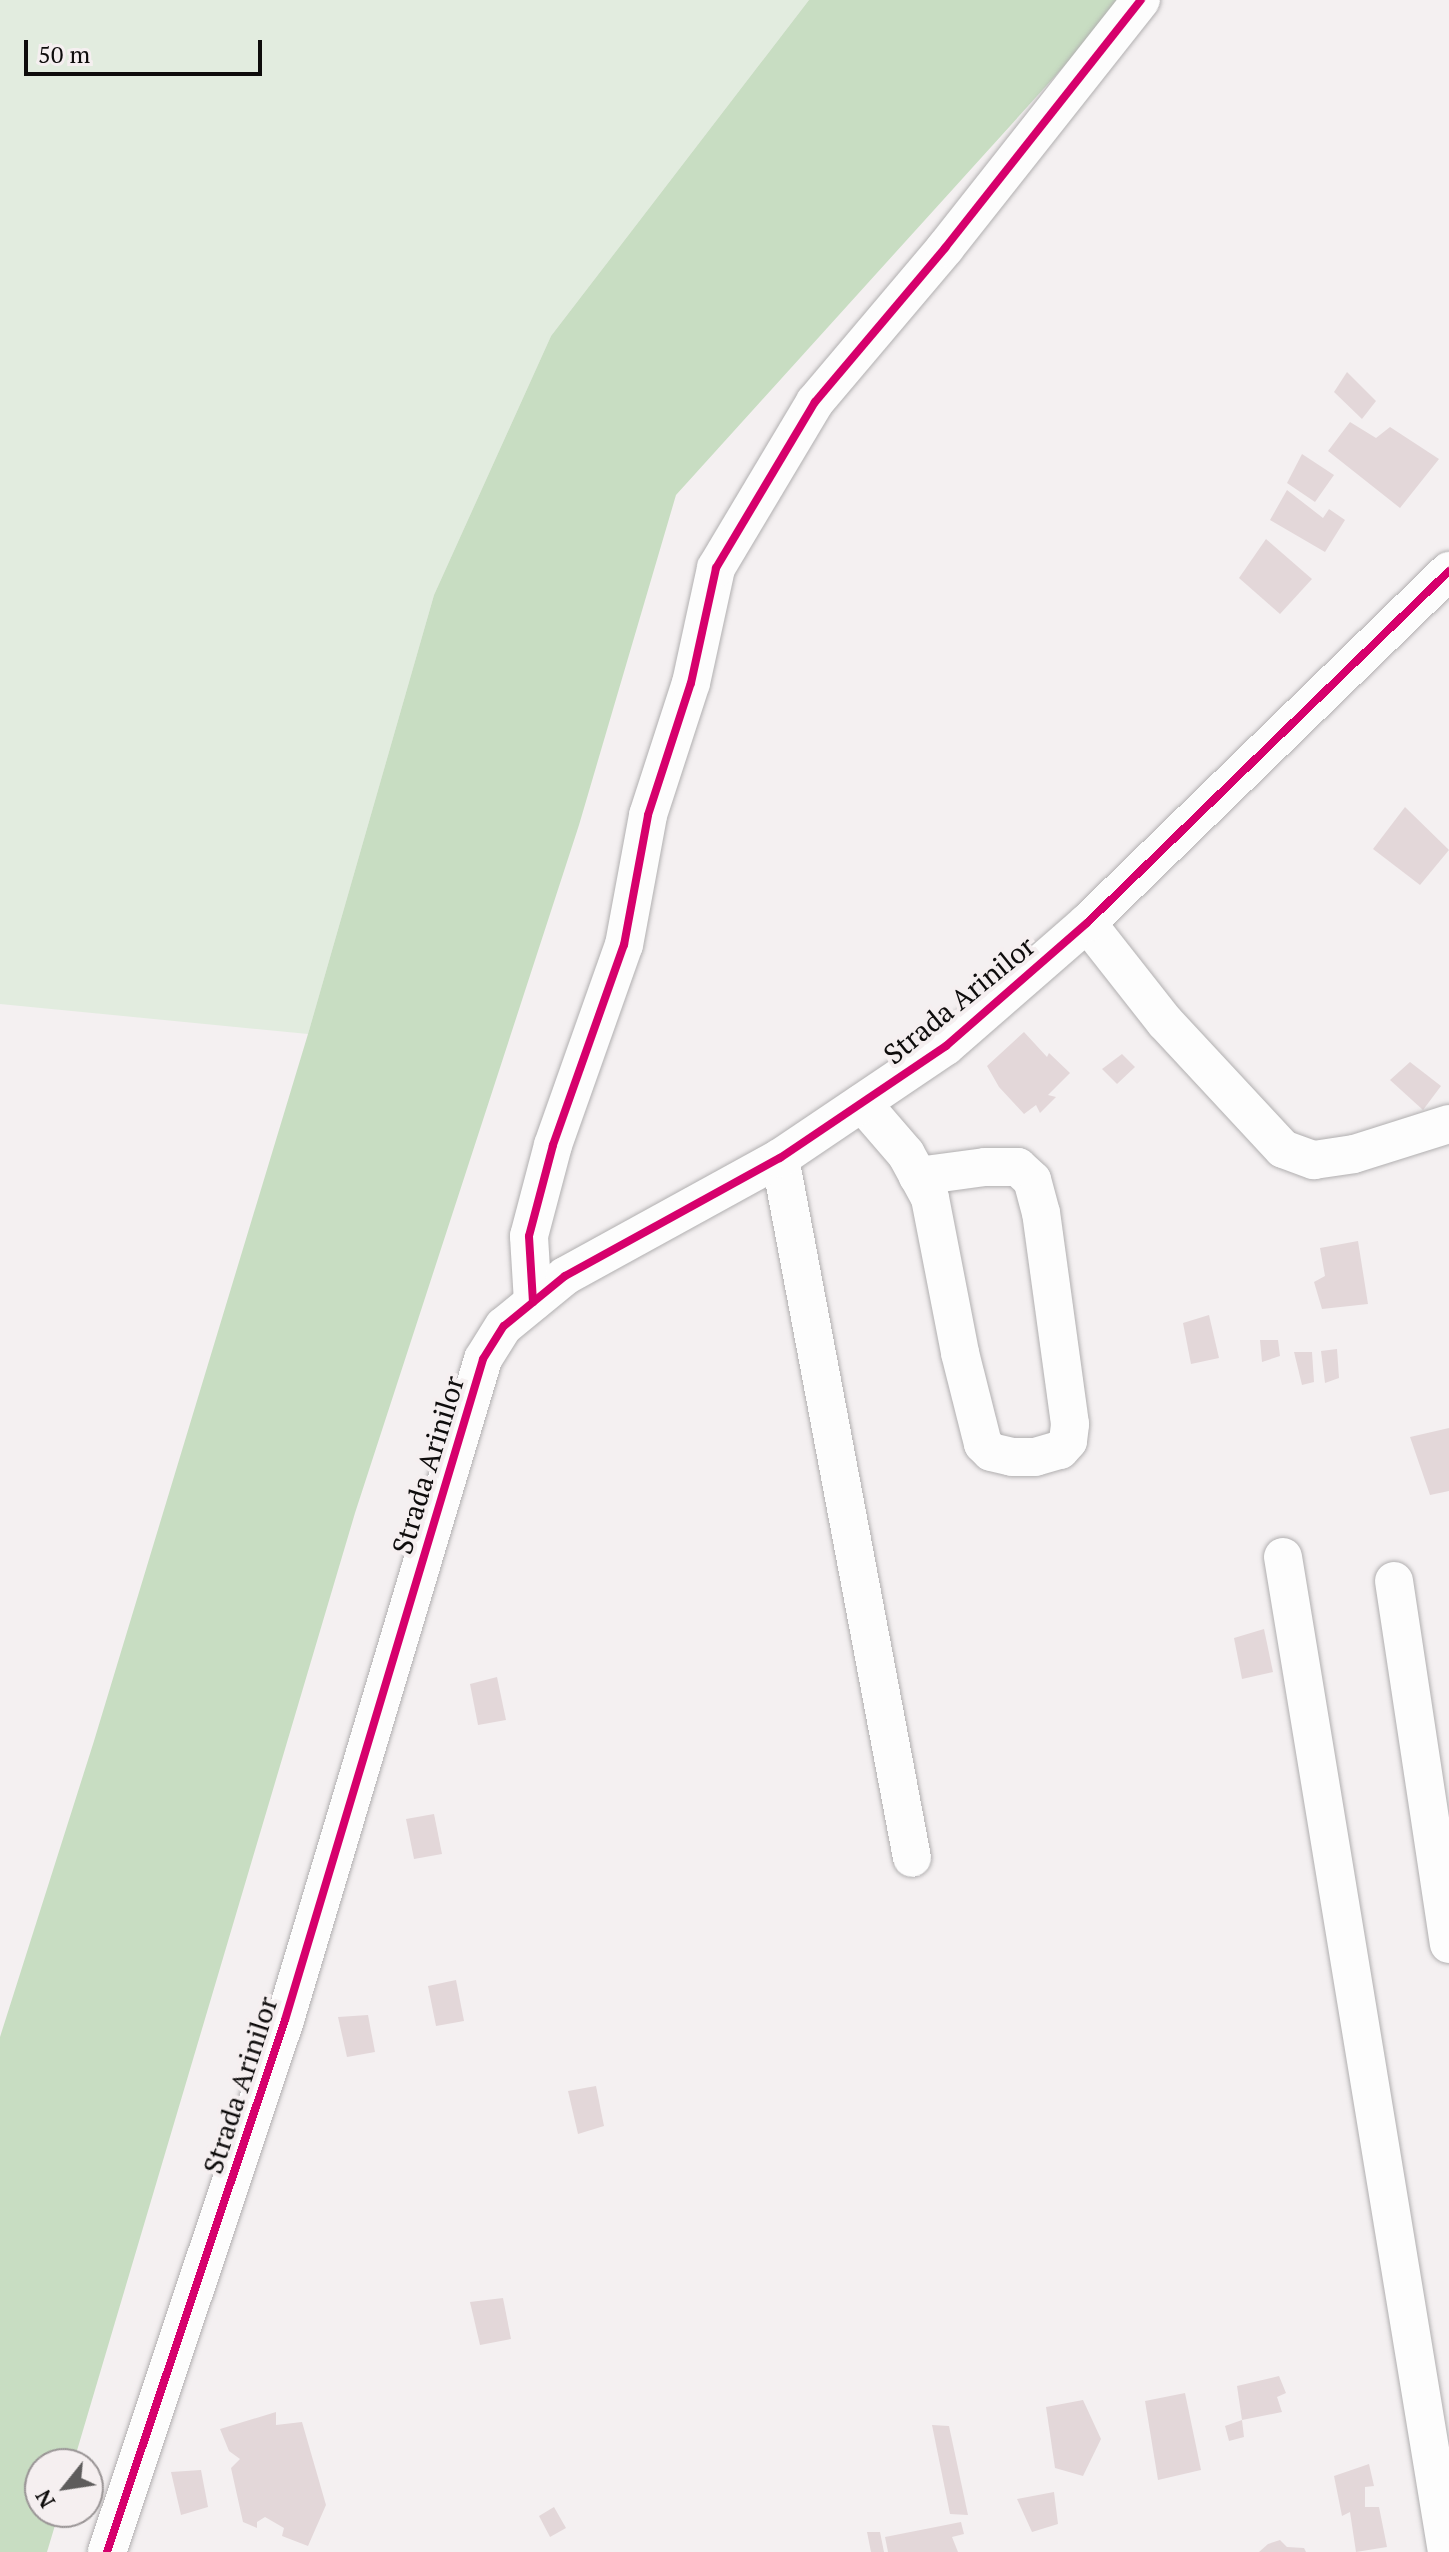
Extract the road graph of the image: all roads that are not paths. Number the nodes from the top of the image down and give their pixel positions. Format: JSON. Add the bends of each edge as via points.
{"nodes":[{"id":1,"x":1141,"y":0,"type":"edge"},
{"id":2,"x":1449,"y":571,"type":"edge"},
{"id":3,"x":1087,"y":923,"type":"junction"},
{"id":4,"x":862,"y":1103,"type":"junction"},
{"id":5,"x":1449,"y":1124,"type":"edge"},
{"id":6,"x":780,"y":1158,"type":"junction"},
{"id":7,"x":918,"y":1176,"type":"junction"},
{"id":8,"x":533,"y":1302,"type":"junction"},
{"id":9,"x":1283,"y":1557,"type":"dead end"},
{"id":10,"x":1394,"y":1581,"type":"dead end"},
{"id":11,"x":912,"y":1858,"type":"dead end"},
{"id":12,"x":1449,"y":1944,"type":"edge"},
{"id":13,"x":107,"y":2552,"type":"edge"},
{"id":14,"x":1447,"y":2552,"type":"edge"}],
"edges":[{"from":1,"to":8,"type":"street","via":[[815,402],[716,568],[691,683],[648,815],[624,945],[553,1145],[529,1236]]},
{"from":2,"to":3,"type":"street","name":"Strada Arinilor"},
{"from":3,"to":4,"type":"street","name":"Strada Arinilor","via":[[946,1046]]},
{"from":3,"to":5,"type":"street","via":[[1165,1022],[1283,1149],[1314,1160],[1328,1158]]},
{"from":4,"to":6,"type":"street","name":"Strada Arinilor"},
{"from":4,"to":7,"type":"street"},
{"from":6,"to":8,"type":"street","name":"Strada Arinilor","via":[[565,1276]]},
{"from":6,"to":11,"type":"street"},
{"from":7,"to":7,"type":"street","via":[[930,1198],[983,1444],[991,1452],[1012,1457],[1060,1450],[1068,1441],[1070,1424],[1032,1180],[1018,1167]]},
{"from":8,"to":13,"type":"street","name":"Strada Arinilor","via":[[504,1326],[483,1359],[285,2020]]},
{"from":9,"to":14,"type":"street"},
{"from":10,"to":12,"type":"street"}]}
